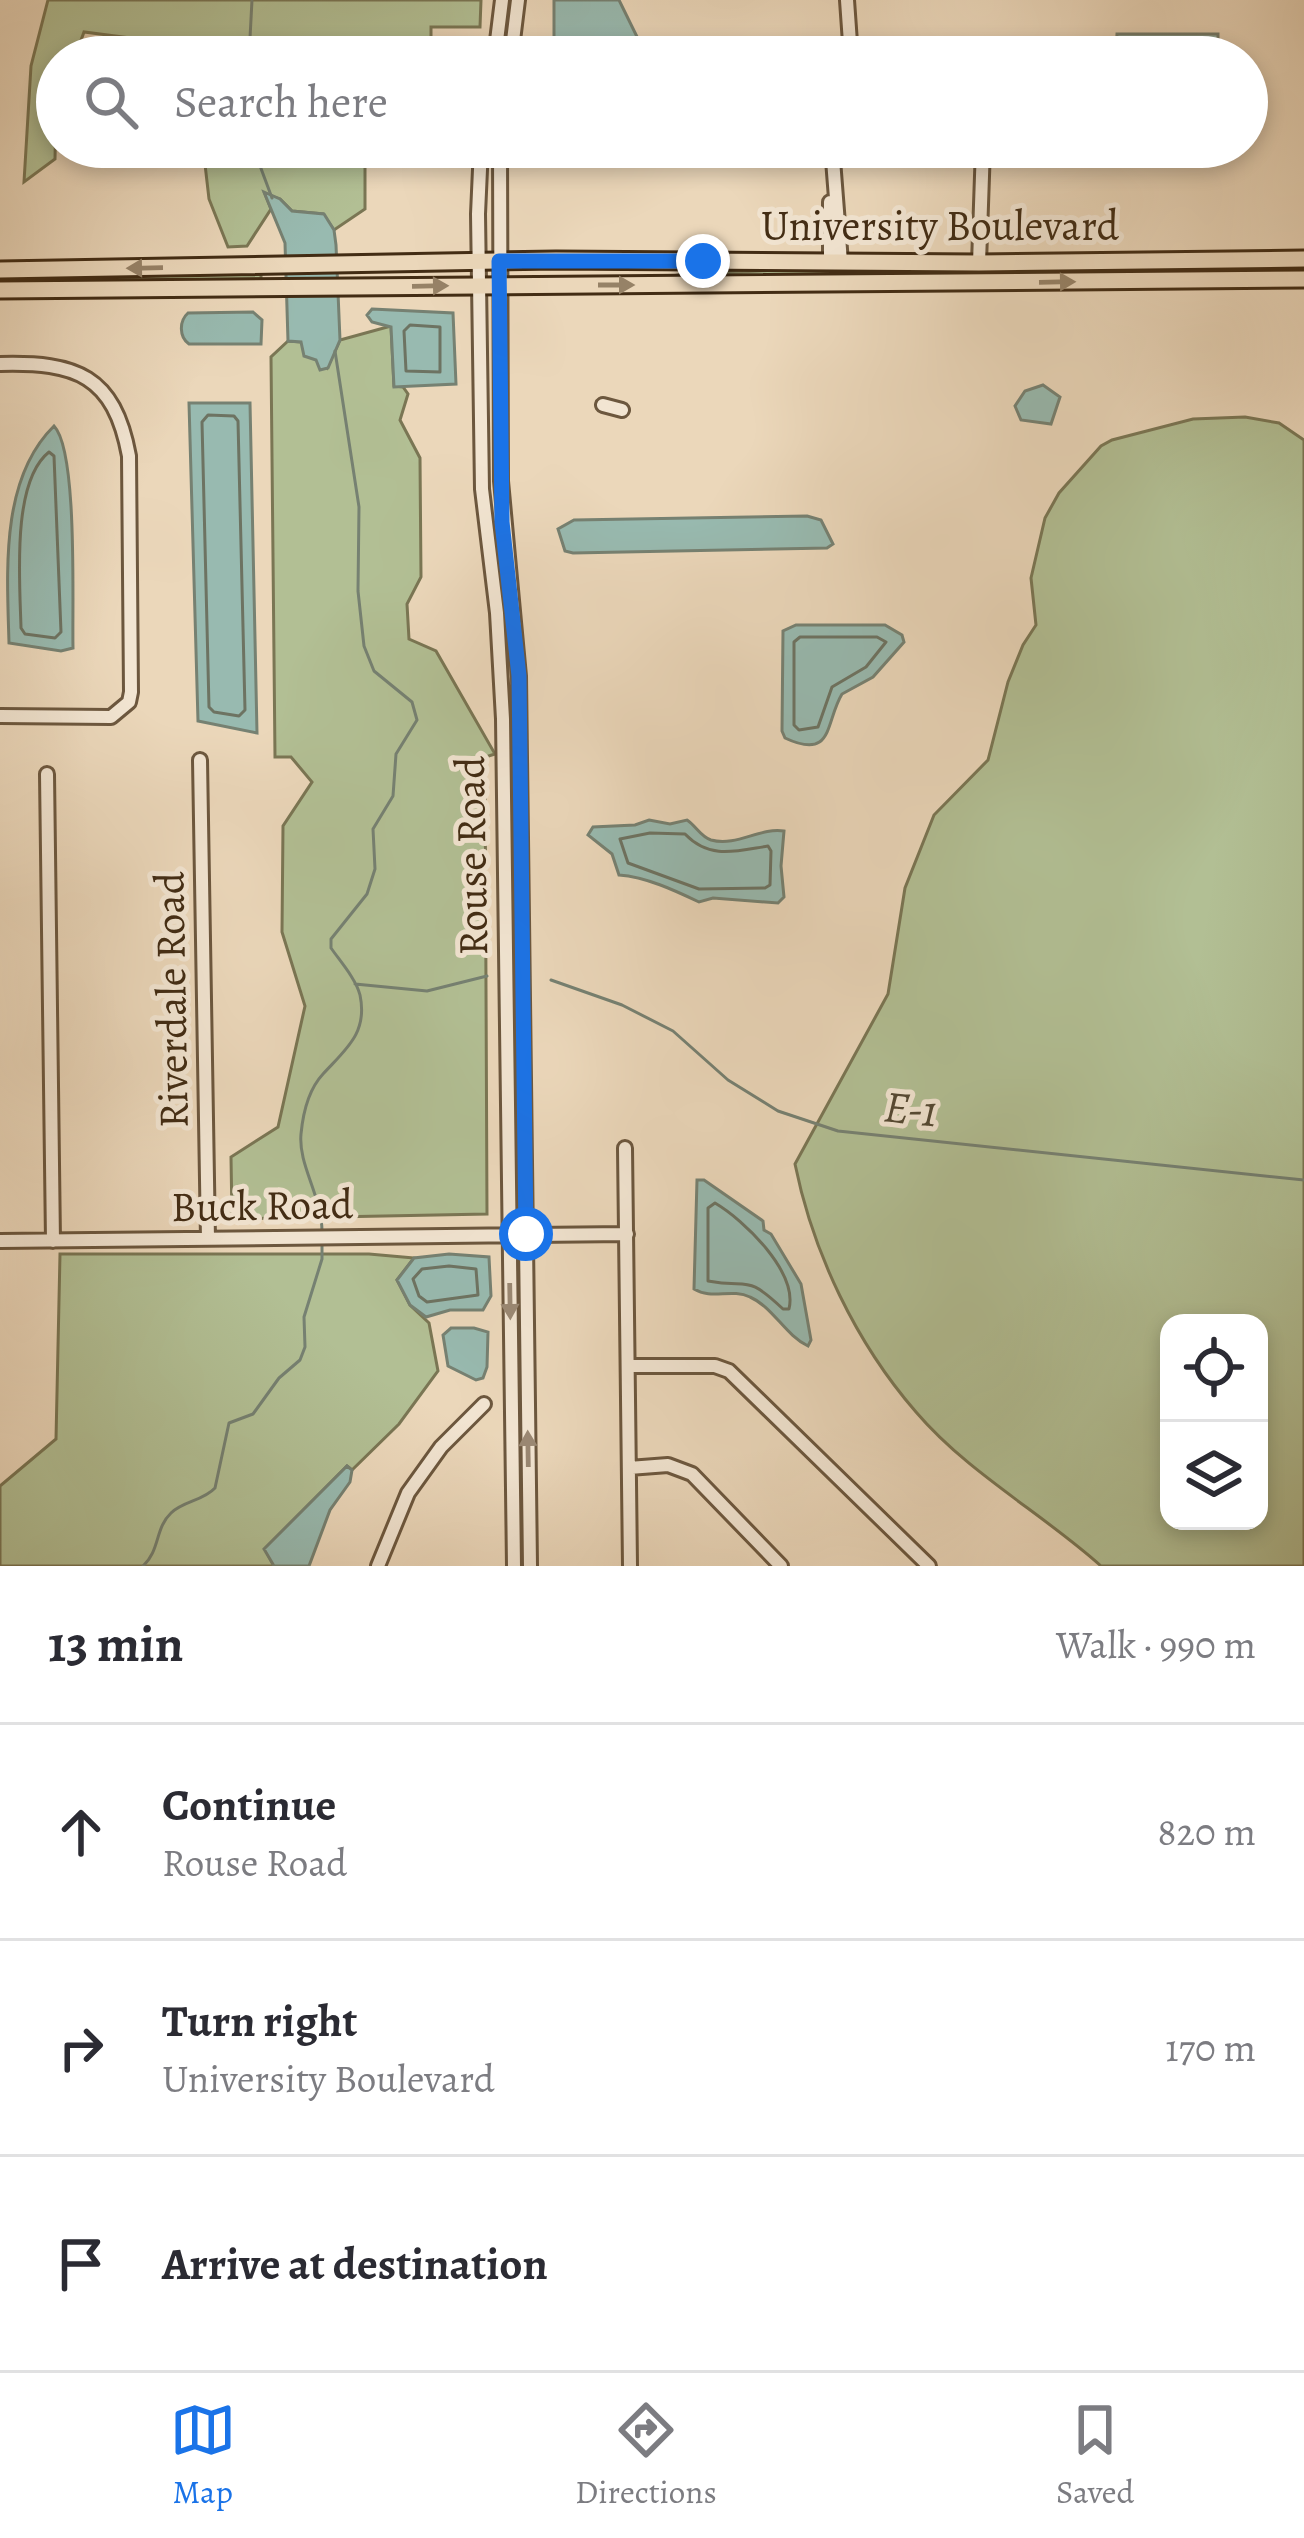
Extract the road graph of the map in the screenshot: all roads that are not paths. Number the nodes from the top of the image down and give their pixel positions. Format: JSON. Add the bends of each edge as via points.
{"nodes":[{"id":1,"x":502,"y":0,"type":"edge"},
{"id":2,"x":518,"y":0,"type":"edge"},
{"id":3,"x":847,"y":0,"type":"edge"},
{"id":4,"x":498,"y":36,"type":"edge"},
{"id":5,"x":514,"y":36,"type":"edge"},
{"id":6,"x":850,"y":36,"type":"edge"},
{"id":7,"x":481,"y":168,"type":"edge"},
{"id":8,"x":500,"y":168,"type":"edge"},
{"id":9,"x":833,"y":168,"type":"edge"},
{"id":10,"x":981,"y":168,"type":"edge"},
{"id":11,"x":1304,"y":259,"type":"edge"},
{"id":12,"x":1222,"y":260,"type":"junction"},
{"id":13,"x":1266,"y":260,"type":"junction"},
{"id":14,"x":479,"y":261,"type":"junction"},
{"id":15,"x":499,"y":261,"type":"junction"},
{"id":16,"x":836,"y":261,"type":"junction"},
{"id":17,"x":1024,"y":262,"type":"junction"},
{"id":18,"x":979,"y":263,"type":"junction"},
{"id":19,"x":0,"y":270,"type":"edge"},
{"id":20,"x":1304,"y":279,"type":"edge"},
{"id":21,"x":1182,"y":280,"type":"junction"},
{"id":22,"x":1243,"y":280,"type":"junction"},
{"id":23,"x":927,"y":283,"type":"junction"},
{"id":24,"x":976,"y":283,"type":"junction"},
{"id":25,"x":479,"y":285,"type":"junction"},
{"id":26,"x":499,"y":285,"type":"junction"},
{"id":27,"x":0,"y":290,"type":"edge"},
{"id":28,"x":0,"y":364,"type":"edge"},
{"id":29,"x":603,"y":405,"type":"dead end"},
{"id":30,"x":622,"y":410,"type":"dead end"},
{"id":31,"x":502,"y":676,"type":"junction"},
{"id":32,"x":519,"y":676,"type":"junction"},
{"id":33,"x":0,"y":716,"type":"edge"},
{"id":34,"x":200,"y":760,"type":"dead end"},
{"id":35,"x":47,"y":774,"type":"dead end"},
{"id":36,"x":625,"y":1148,"type":"dead end"},
{"id":37,"x":509,"y":1234,"type":"junction"},
{"id":38,"x":526,"y":1234,"type":"junction"},
{"id":39,"x":627,"y":1234,"type":"junction"},
{"id":40,"x":208,"y":1239,"type":"junction"},
{"id":41,"x":53,"y":1240,"type":"junction"},
{"id":42,"x":0,"y":1241,"type":"edge"},
{"id":43,"x":628,"y":1366,"type":"junction"},
{"id":44,"x":484,"y":1404,"type":"dead end"},
{"id":45,"x":629,"y":1468,"type":"junction"},
{"id":46,"x":378,"y":1566,"type":"edge"},
{"id":47,"x":514,"y":1566,"type":"edge"},
{"id":48,"x":530,"y":1566,"type":"edge"},
{"id":49,"x":630,"y":1566,"type":"edge"},
{"id":50,"x":781,"y":1566,"type":"edge"},
{"id":51,"x":929,"y":1566,"type":"edge"}],
"edges":[{"from":1,"to":4,"type":"street"},
{"from":2,"to":5,"type":"street"},
{"from":3,"to":6,"type":"street"},
{"from":7,"to":14,"type":"street","name":"Rouse Road"},
{"from":8,"to":15,"type":"street","name":"Rouse Road"},
{"from":9,"to":16,"type":"street"},
{"from":10,"to":18,"type":"street"},
{"from":11,"to":13,"type":"main road","name":"University Boulevard"},
{"from":12,"to":13,"type":"main road","name":"University Boulevard"},
{"from":12,"to":17,"type":"main road","name":"University Boulevard"},
{"from":12,"to":21,"type":"street"},
{"from":13,"to":22,"type":"street"},
{"from":14,"to":15,"type":"main road","name":"University Boulevard"},
{"from":14,"to":19,"type":"main road","name":"University Boulevard","one_way":true},
{"from":14,"to":25,"type":"street","name":"Rouse Road"},
{"from":15,"to":16,"type":"main road","name":"University Boulevard"},
{"from":15,"to":26,"type":"street","name":"Rouse Road"},
{"from":16,"to":18,"type":"main road","name":"University Boulevard"},
{"from":17,"to":18,"type":"main road","name":"University Boulevard"},
{"from":17,"to":24,"type":"main road"},
{"from":18,"to":23,"type":"main road","via":[[968,274]]},
{"from":20,"to":22,"type":"main road","name":"University Boulevard"},
{"from":21,"to":22,"type":"main road","name":"University Boulevard"},
{"from":24,"to":21,"type":"main road","name":"University Boulevard","one_way":true},
{"from":23,"to":24,"type":"main road","name":"University Boulevard"},
{"from":26,"to":23,"type":"main road","name":"University Boulevard","one_way":true},
{"from":25,"to":26,"type":"main road","name":"University Boulevard"},
{"from":27,"to":25,"type":"main road","name":"University Boulevard","one_way":true},
{"from":25,"to":31,"type":"street","name":"Rouse Road","via":[[482,489]]},
{"from":26,"to":32,"type":"street","name":"Rouse Road","via":[[502,522]]},
{"from":28,"to":33,"type":"street","via":[[42,363],[86,377],[104,391],[124,428],[131,692],[111,717]]},
{"from":29,"to":30,"type":"street"},
{"from":31,"to":32,"type":"street"},
{"from":31,"to":37,"type":"street","name":"Rouse Road"},
{"from":32,"to":38,"type":"street","name":"Rouse Road"},
{"from":34,"to":40,"type":"street","name":"Riverdale Road"},
{"from":35,"to":41,"type":"street"},
{"from":36,"to":39,"type":"street"},
{"from":37,"to":38,"type":"street","name":"Buck Road"},
{"from":37,"to":40,"type":"street","name":"Buck Road"},
{"from":37,"to":47,"type":"street","name":"Rouse Road","one_way":true},
{"from":38,"to":39,"type":"street","name":"Buck Road"},
{"from":48,"to":38,"type":"street","name":"Rouse Road","one_way":true},
{"from":39,"to":43,"type":"street"},
{"from":40,"to":41,"type":"street","name":"Buck Road"},
{"from":41,"to":42,"type":"street","name":"Buck Road"},
{"from":43,"to":45,"type":"street"},
{"from":43,"to":51,"type":"street","via":[[729,1371]]},
{"from":44,"to":46,"type":"street","via":[[408,1493]]},
{"from":45,"to":49,"type":"street"},
{"from":45,"to":50,"type":"street","via":[[692,1474]]}]}
